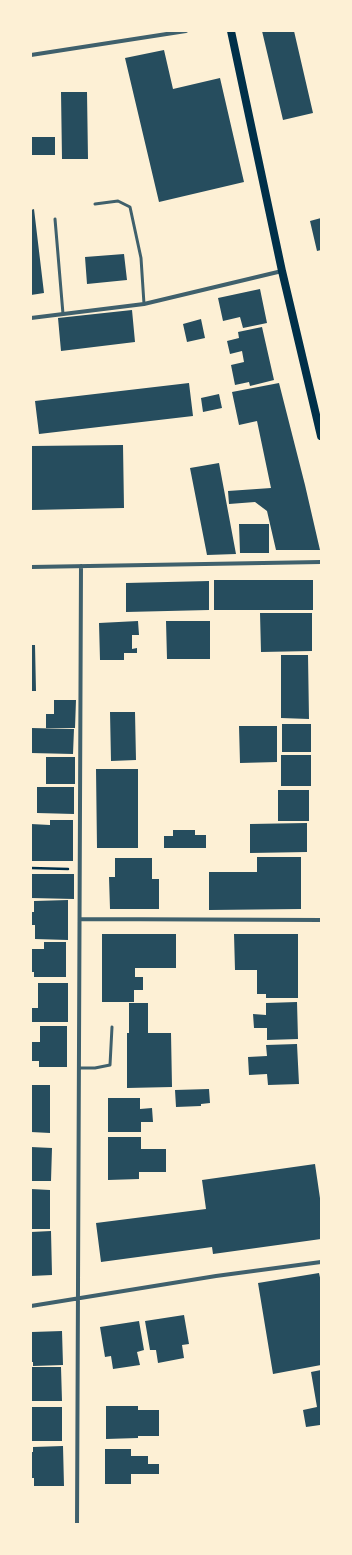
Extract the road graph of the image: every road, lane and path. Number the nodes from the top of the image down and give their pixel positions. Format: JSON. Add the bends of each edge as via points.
{"nodes":[{"id":1,"x":186,"y":31,"type":"edge"},
{"id":2,"x":231,"y":31,"type":"edge"},
{"id":3,"x":31,"y":55,"type":"edge"},
{"id":4,"x":95,"y":204,"type":"dead end"},
{"id":5,"x":55,"y":219,"type":"dead end"},
{"id":6,"x":282,"y":271,"type":"junction"},
{"id":7,"x":144,"y":304,"type":"junction"},
{"id":8,"x":63,"y":314,"type":"junction"},
{"id":9,"x":31,"y":318,"type":"edge"},
{"id":10,"x":321,"y":436,"type":"edge"},
{"id":11,"x":321,"y":562,"type":"edge"},
{"id":12,"x":81,"y":566,"type":"junction"},
{"id":13,"x":31,"y":567,"type":"edge"},
{"id":14,"x":31,"y":868,"type":"edge"},
{"id":15,"x":80,"y":869,"type":"junction"},
{"id":16,"x":80,"y":919,"type":"junction"},
{"id":17,"x":321,"y":920,"type":"edge"},
{"id":18,"x":112,"y":1027,"type":"dead end"},
{"id":19,"x":79,"y":1068,"type":"junction"},
{"id":20,"x":321,"y":1262,"type":"edge"},
{"id":21,"x":78,"y":1297,"type":"junction"},
{"id":22,"x":31,"y":1306,"type":"edge"},
{"id":23,"x":77,"y":1524,"type":"edge"}],
"edges":[{"from":1,"to":3,"type":"street"},
{"from":2,"to":6,"type":"main road"},
{"from":4,"to":7,"type":"lane","via":[[118,202],[130,207],[141,258]]},
{"from":5,"to":8,"type":"lane"},
{"from":6,"to":7,"type":"street"},
{"from":6,"to":10,"type":"main road"},
{"from":7,"to":8,"type":"street"},
{"from":8,"to":9,"type":"street"},
{"from":11,"to":12,"type":"street"},
{"from":12,"to":13,"type":"street"},
{"from":12,"to":15,"type":"street"},
{"from":14,"to":15,"type":"path"},
{"from":15,"to":16,"type":"street"},
{"from":16,"to":17,"type":"street"},
{"from":16,"to":19,"type":"street"},
{"from":18,"to":19,"type":"lane","via":[[110,1065]]},
{"from":19,"to":21,"type":"street"},
{"from":20,"to":21,"type":"street"},
{"from":21,"to":22,"type":"street"},
{"from":21,"to":23,"type":"street"}]}
